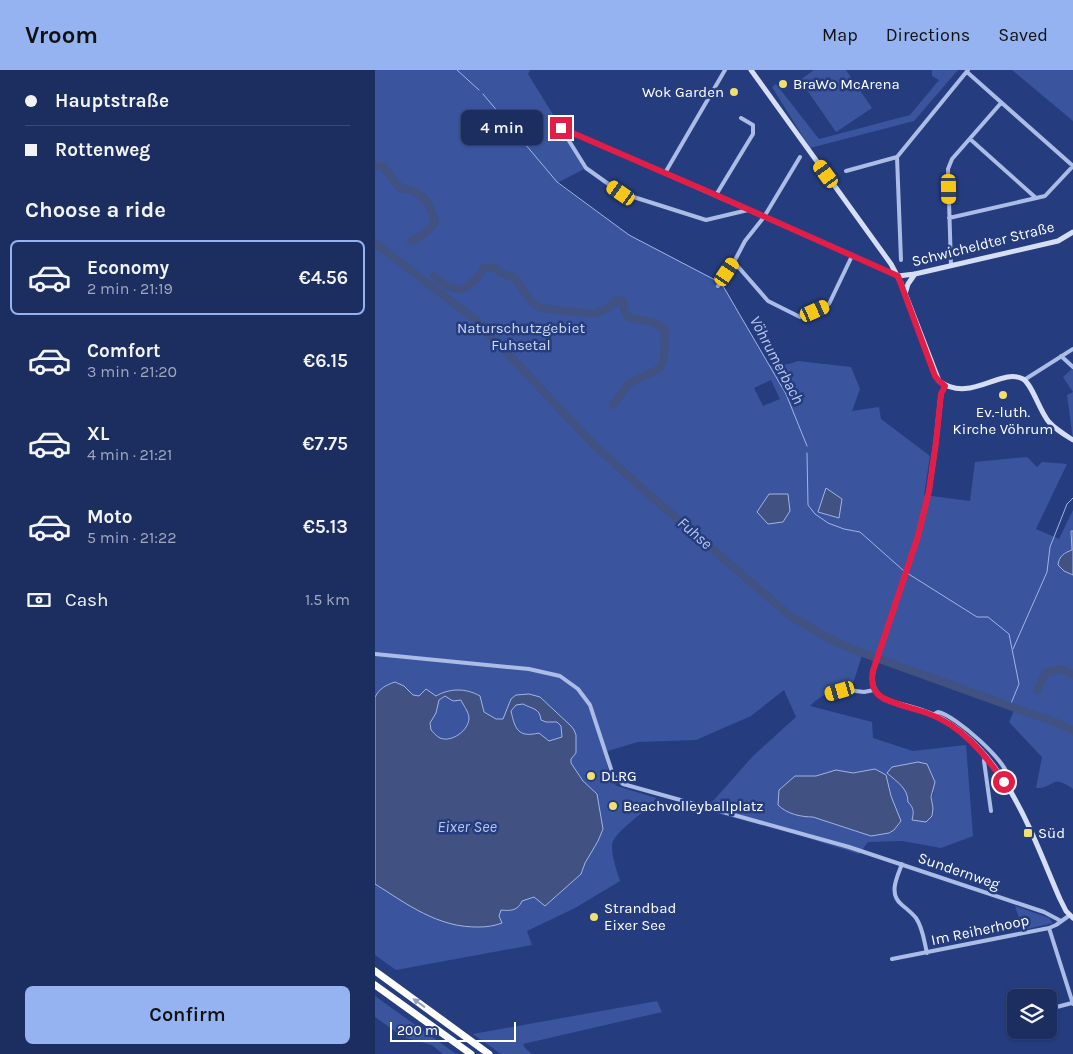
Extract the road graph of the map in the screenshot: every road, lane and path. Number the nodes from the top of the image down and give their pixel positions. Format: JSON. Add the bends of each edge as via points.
{"nodes":[{"id":1,"x":725,"y":70,"type":"edge"},
{"id":2,"x":751,"y":70,"type":"edge"},
{"id":3,"x":967,"y":71,"type":"edge"},
{"id":4,"x":1001,"y":103,"type":"junction"},
{"id":5,"x":741,"y":118,"type":"dead end"},
{"id":6,"x":971,"y":140,"type":"junction"},
{"id":7,"x":800,"y":157,"type":"dead end"},
{"id":8,"x":897,"y":157,"type":"junction"},
{"id":9,"x":1073,"y":166,"type":"edge"},
{"id":10,"x":846,"y":171,"type":"dead end"},
{"id":11,"x":665,"y":173,"type":"junction"},
{"id":12,"x":716,"y":195,"type":"junction"},
{"id":13,"x":1036,"y":198,"type":"junction"},
{"id":14,"x":748,"y":210,"type":"junction"},
{"id":15,"x":764,"y":217,"type":"junction"},
{"id":16,"x":949,"y":218,"type":"junction"},
{"id":17,"x":1073,"y":233,"type":"edge"},
{"id":18,"x":852,"y":256,"type":"junction"},
{"id":19,"x":901,"y":260,"type":"dead end"},
{"id":20,"x":734,"y":262,"type":"junction"},
{"id":21,"x":951,"y":266,"type":"junction"},
{"id":22,"x":915,"y":274,"type":"junction"},
{"id":23,"x":898,"y":276,"type":"junction"},
{"id":24,"x":718,"y":286,"type":"dead end"},
{"id":25,"x":905,"y":294,"type":"junction"},
{"id":26,"x":1073,"y":349,"type":"edge"},
{"id":27,"x":1061,"y":356,"type":"junction"},
{"id":28,"x":1073,"y":367,"type":"edge"},
{"id":29,"x":1024,"y":380,"type":"junction"},
{"id":30,"x":945,"y":386,"type":"junction"},
{"id":31,"x":1073,"y":440,"type":"edge"},
{"id":32,"x":375,"y":654,"type":"edge"},
{"id":33,"x":874,"y":690,"type":"junction"},
{"id":34,"x":830,"y":694,"type":"dead end"},
{"id":35,"x":933,"y":715,"type":"junction"},
{"id":36,"x":985,"y":756,"type":"junction"},
{"id":37,"x":1004,"y":782,"type":"junction"},
{"id":38,"x":991,"y":811,"type":"dead end"},
{"id":39,"x":902,"y":864,"type":"junction"},
{"id":40,"x":1071,"y":917,"type":"edge"},
{"id":41,"x":1061,"y":921,"type":"junction"},
{"id":42,"x":1049,"y":928,"type":"junction"},
{"id":43,"x":927,"y":953,"type":"junction"},
{"id":44,"x":892,"y":960,"type":"dead end"},
{"id":45,"x":375,"y":971,"type":"edge"},
{"id":46,"x":375,"y":985,"type":"edge"},
{"id":47,"x":1073,"y":1004,"type":"edge"},
{"id":48,"x":1057,"y":1007,"type":"edge"},
{"id":49,"x":471,"y":1054,"type":"edge"},
{"id":50,"x":489,"y":1054,"type":"edge"}],
"edges":[{"from":1,"to":11,"type":"street"},
{"from":2,"to":23,"type":"street"},
{"from":3,"to":4,"type":"street"},
{"from":3,"to":8,"type":"street"},
{"from":4,"to":6,"type":"street"},
{"from":4,"to":9,"type":"street"},
{"from":5,"to":12,"type":"street","via":[[753,124],[753,134]]},
{"from":6,"to":13,"type":"street"},
{"from":6,"to":16,"type":"street","via":[[952,159],[948,169]]},
{"from":7,"to":15,"type":"street"},
{"from":8,"to":10,"type":"street"},
{"from":8,"to":19,"type":"street"},
{"from":9,"to":13,"type":"street","via":[[1045,196]]},
{"from":11,"to":12,"type":"street"},
{"from":11,"to":14,"type":"street","via":[[561,128],[586,168],[621,193],[706,220]]},
{"from":12,"to":14,"type":"street"},
{"from":13,"to":16,"type":"street"},
{"from":14,"to":15,"type":"street"},
{"from":15,"to":18,"type":"street"},
{"from":15,"to":20,"type":"street"},
{"from":16,"to":21,"type":"street"},
{"from":17,"to":21,"type":"street","name":"Schwicheldter Straße","via":[[1058,241]]},
{"from":18,"to":20,"type":"street","via":[[829,304],[800,317],[768,301]]},
{"from":18,"to":23,"type":"street"},
{"from":20,"to":24,"type":"street"},
{"from":21,"to":22,"type":"street","name":"Schwicheldter Straße"},
{"from":22,"to":23,"type":"street","name":"Schwicheldter Straße"},
{"from":22,"to":25,"type":"street"},
{"from":23,"to":25,"type":"street"},
{"from":25,"to":30,"type":"street","via":[[935,376]]},
{"from":26,"to":27,"type":"street"},
{"from":27,"to":28,"type":"street"},
{"from":27,"to":29,"type":"street"},
{"from":29,"to":30,"type":"street","via":[[1011,377],[972,388]]},
{"from":29,"to":31,"type":"street","via":[[1049,422]]},
{"from":30,"to":33,"type":"street","via":[[941,394],[929,491],[909,566],[875,665]]},
{"from":32,"to":39,"type":"street","name":"Sundernweg","via":[[529,669],[560,676],[578,689],[590,705],[613,775],[619,782]]},
{"from":33,"to":34,"type":"street"},
{"from":33,"to":35,"type":"street","via":[[885,699]]},
{"from":35,"to":36,"type":"street","via":[[955,728]]},
{"from":35,"to":37,"type":"street","via":[[938,712],[950,716],[980,741],[1006,770],[1008,778]]},
{"from":36,"to":37,"type":"street"},
{"from":36,"to":38,"type":"street","via":[[983,761]]},
{"from":37,"to":40,"type":"street"},
{"from":39,"to":41,"type":"street","name":"Sundernweg","via":[[1044,912]]},
{"from":39,"to":43,"type":"street","via":[[895,883],[895,895],[919,924]]},
{"from":40,"to":41,"type":"street","name":"Im Reiherhoop"},
{"from":41,"to":42,"type":"street","name":"Im Reiherhoop"},
{"from":42,"to":43,"type":"street","name":"Im Reiherhoop"},
{"from":42,"to":47,"type":"street"},
{"from":43,"to":44,"type":"street","name":"Im Reiherhoop"},
{"from":50,"to":45,"type":"highway","one_way":true},
{"from":46,"to":49,"type":"highway"},
{"from":47,"to":48,"type":"street"}]}
